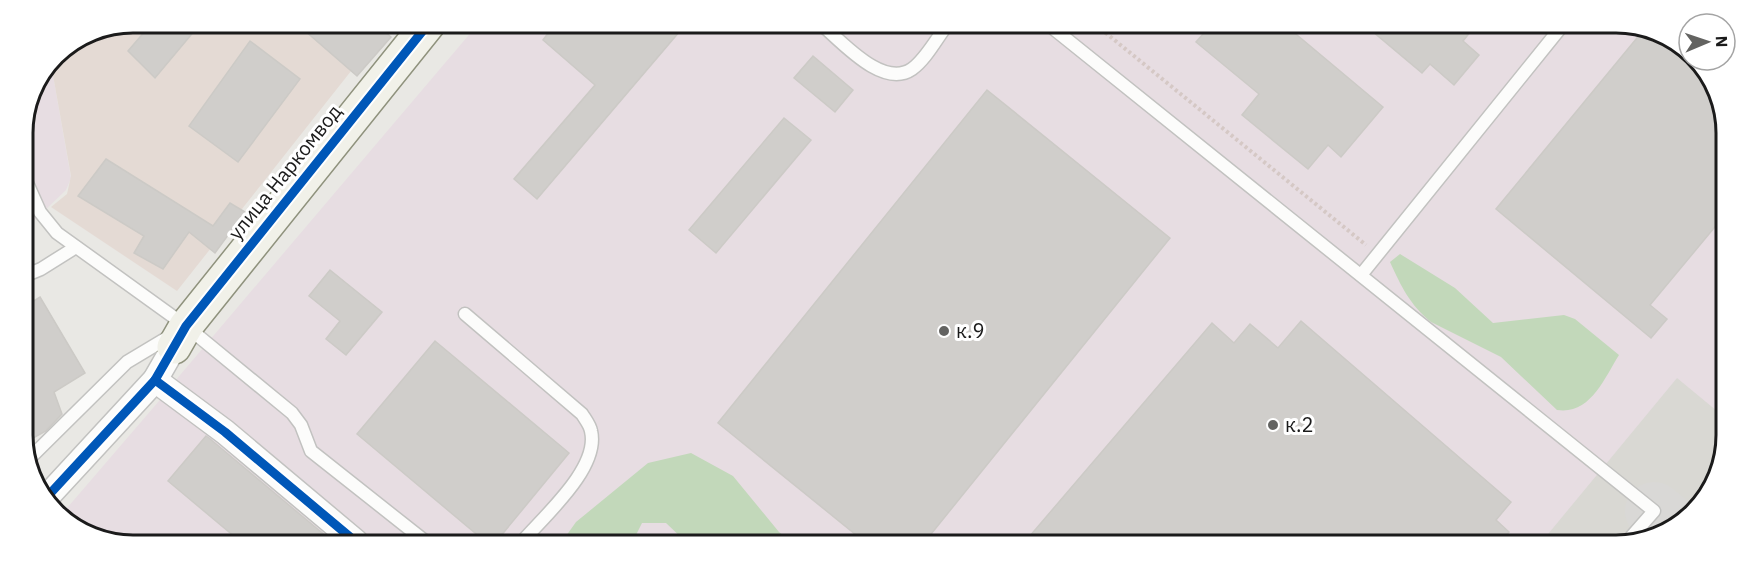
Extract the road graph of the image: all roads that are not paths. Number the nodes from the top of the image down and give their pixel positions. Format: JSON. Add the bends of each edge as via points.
{"nodes":[{"id":1,"x":421,"y":33,"type":"edge"},
{"id":2,"x":832,"y":33,"type":"edge"},
{"id":3,"x":941,"y":33,"type":"edge"},
{"id":4,"x":1059,"y":33,"type":"edge"},
{"id":5,"x":1556,"y":33,"type":"edge"},
{"id":6,"x":33,"y":196,"type":"edge"},
{"id":7,"x":76,"y":247,"type":"junction"},
{"id":8,"x":33,"y":271,"type":"edge"},
{"id":9,"x":1361,"y":276,"type":"junction"},
{"id":10,"x":465,"y":314,"type":"dead end"},
{"id":11,"x":180,"y":336,"type":"junction"},
{"id":12,"x":150,"y":393,"type":"junction"},
{"id":13,"x":35,"y":453,"type":"edge"},
{"id":14,"x":52,"y":492,"type":"edge"},
{"id":15,"x":1635,"y":533,"type":"edge"},
{"id":16,"x":348,"y":535,"type":"edge"},
{"id":17,"x":417,"y":535,"type":"edge"},
{"id":18,"x":528,"y":535,"type":"edge"}],
"edges":[{"from":1,"to":11,"type":"street","name":"улица Наркомвод"},
{"from":2,"to":3,"type":"lane","via":[[877,70],[895,75],[918,63]]},
{"from":4,"to":9,"type":"lane"},
{"from":5,"to":9,"type":"lane"},
{"from":6,"to":7,"type":"lane","via":[[57,233]]},
{"from":7,"to":8,"type":"lane"},
{"from":7,"to":11,"type":"lane"},
{"from":9,"to":15,"type":"lane","via":[[1654,511]]},
{"from":10,"to":18,"type":"lane","via":[[582,414],[591,430],[587,466]]},
{"from":11,"to":12,"type":"street"},
{"from":11,"to":13,"type":"lane","via":[[128,362]]},
{"from":11,"to":17,"type":"lane","via":[[292,413],[311,451]]},
{"from":12,"to":14,"type":"street"},
{"from":12,"to":16,"type":"street","via":[[225,432]]}]}
